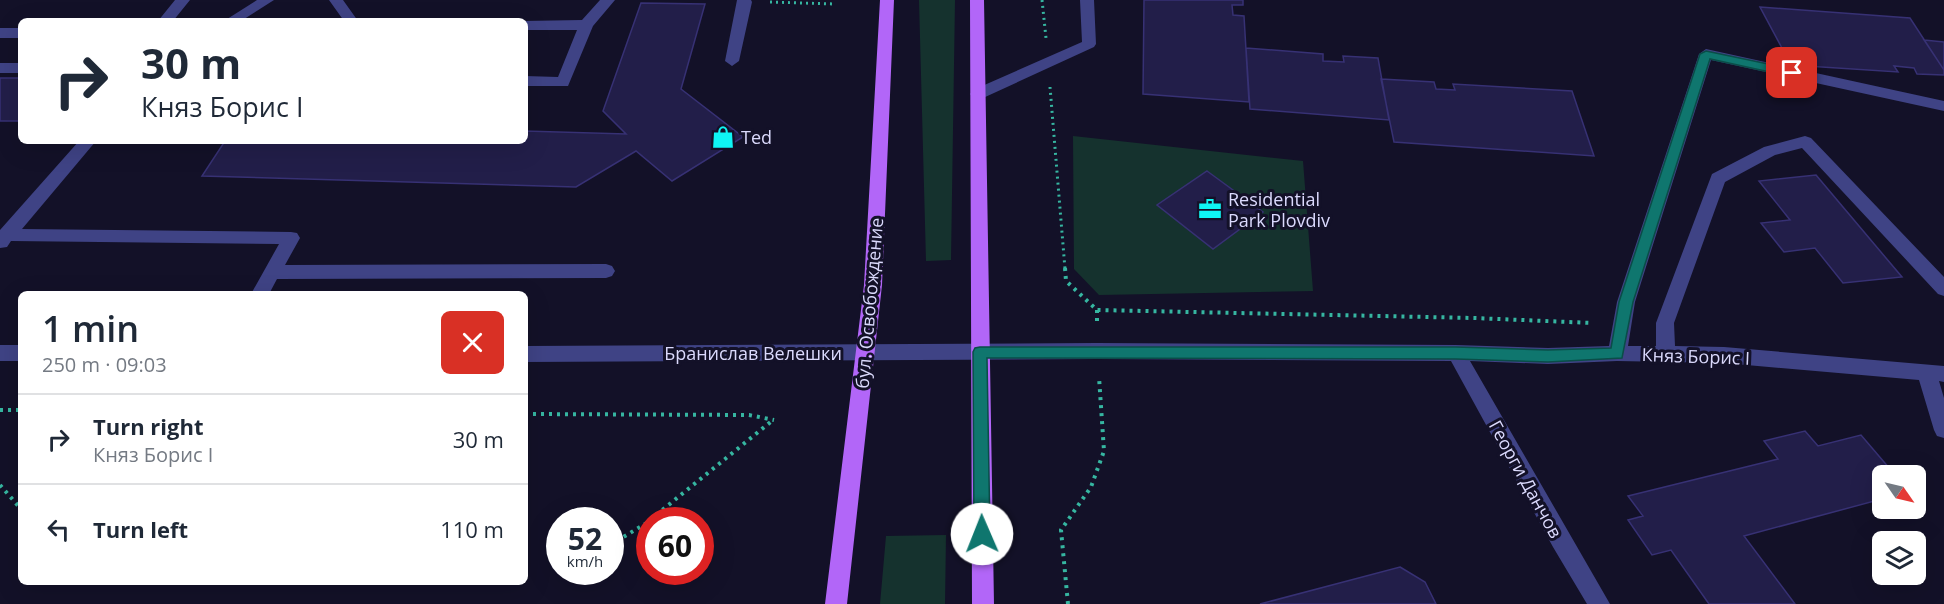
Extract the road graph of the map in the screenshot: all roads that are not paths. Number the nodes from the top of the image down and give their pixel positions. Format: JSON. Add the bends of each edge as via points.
{"nodes":[{"id":1,"x":183,"y":0,"type":"edge"},
{"id":2,"x":267,"y":0,"type":"edge"},
{"id":3,"x":336,"y":0,"type":"edge"},
{"id":4,"x":608,"y":0,"type":"edge"},
{"id":5,"x":887,"y":0,"type":"edge"},
{"id":6,"x":977,"y":0,"type":"edge"},
{"id":7,"x":1087,"y":0,"type":"edge"},
{"id":8,"x":745,"y":1,"type":"edge"},
{"id":9,"x":168,"y":18,"type":"edge"},
{"id":10,"x":236,"y":18,"type":"edge"},
{"id":11,"x":349,"y":18,"type":"edge"},
{"id":12,"x":528,"y":25,"type":"edge"},
{"id":13,"x":586,"y":25,"type":"junction"},
{"id":14,"x":0,"y":33,"type":"edge"},
{"id":15,"x":18,"y":33,"type":"edge"},
{"id":16,"x":732,"y":61,"type":"dead end"},
{"id":17,"x":0,"y":68,"type":"edge"},
{"id":18,"x":18,"y":68,"type":"edge"},
{"id":19,"x":528,"y":81,"type":"edge"},
{"id":20,"x":978,"y":94,"type":"junction"},
{"id":21,"x":1944,"y":106,"type":"edge"},
{"id":22,"x":85,"y":144,"type":"edge"},
{"id":23,"x":3,"y":239,"type":"edge"},
{"id":24,"x":606,"y":271,"type":"dead end"},
{"id":25,"x":273,"y":272,"type":"junction"},
{"id":26,"x":1944,"y":289,"type":"edge"},
{"id":27,"x":262,"y":291,"type":"edge"},
{"id":28,"x":866,"y":352,"type":"junction"},
{"id":29,"x":980,"y":352,"type":"junction"},
{"id":30,"x":0,"y":353,"type":"edge"},
{"id":31,"x":18,"y":353,"type":"edge"},
{"id":32,"x":1456,"y":353,"type":"junction"},
{"id":33,"x":528,"y":354,"type":"edge"},
{"id":34,"x":1617,"y":354,"type":"junction"},
{"id":35,"x":1666,"y":354,"type":"junction"},
{"id":36,"x":1935,"y":374,"type":"edge"},
{"id":37,"x":1944,"y":430,"type":"edge"},
{"id":38,"x":836,"y":604,"type":"edge"},
{"id":39,"x":983,"y":604,"type":"edge"},
{"id":40,"x":1599,"y":604,"type":"edge"}],
"edges":[{"from":1,"to":9,"type":"street"},
{"from":2,"to":10,"type":"street"},
{"from":3,"to":11,"type":"street"},
{"from":4,"to":13,"type":"street"},
{"from":5,"to":28,"type":"main road","name":"бул. Освобождение"},
{"from":6,"to":20,"type":"main road"},
{"from":7,"to":20,"type":"street","via":[[1089,44]]},
{"from":8,"to":16,"type":"street"},
{"from":12,"to":13,"type":"street"},
{"from":13,"to":19,"type":"street","via":[[563,82]]},
{"from":14,"to":15,"type":"street"},
{"from":17,"to":18,"type":"street"},
{"from":20,"to":29,"type":"main road"},
{"from":21,"to":34,"type":"street","via":[[1706,54],[1620,324]]},
{"from":22,"to":23,"type":"street"},
{"from":23,"to":25,"type":"street","via":[[291,238]]},
{"from":24,"to":25,"type":"street"},
{"from":25,"to":27,"type":"street"},
{"from":26,"to":35,"type":"street","via":[[1805,142],[1770,151],[1719,178],[1665,322]]},
{"from":28,"to":29,"type":"street","name":"Бранислав Велешки"},
{"from":28,"to":33,"type":"street","name":"Бранислав Велешки"},
{"from":28,"to":38,"type":"main road","name":"бул. Освобождение"},
{"from":29,"to":32,"type":"street","name":"Княз Борис I"},
{"from":29,"to":39,"type":"main road"},
{"from":30,"to":31,"type":"street"},
{"from":32,"to":34,"type":"street","name":"Княз Борис I"},
{"from":32,"to":40,"type":"street","name":"Георги Данчов"},
{"from":34,"to":35,"type":"street","name":"Княз Борис I"},
{"from":35,"to":36,"type":"street","name":"Княз Борис I","via":[[1724,355]]},
{"from":36,"to":37,"type":"street"}]}
